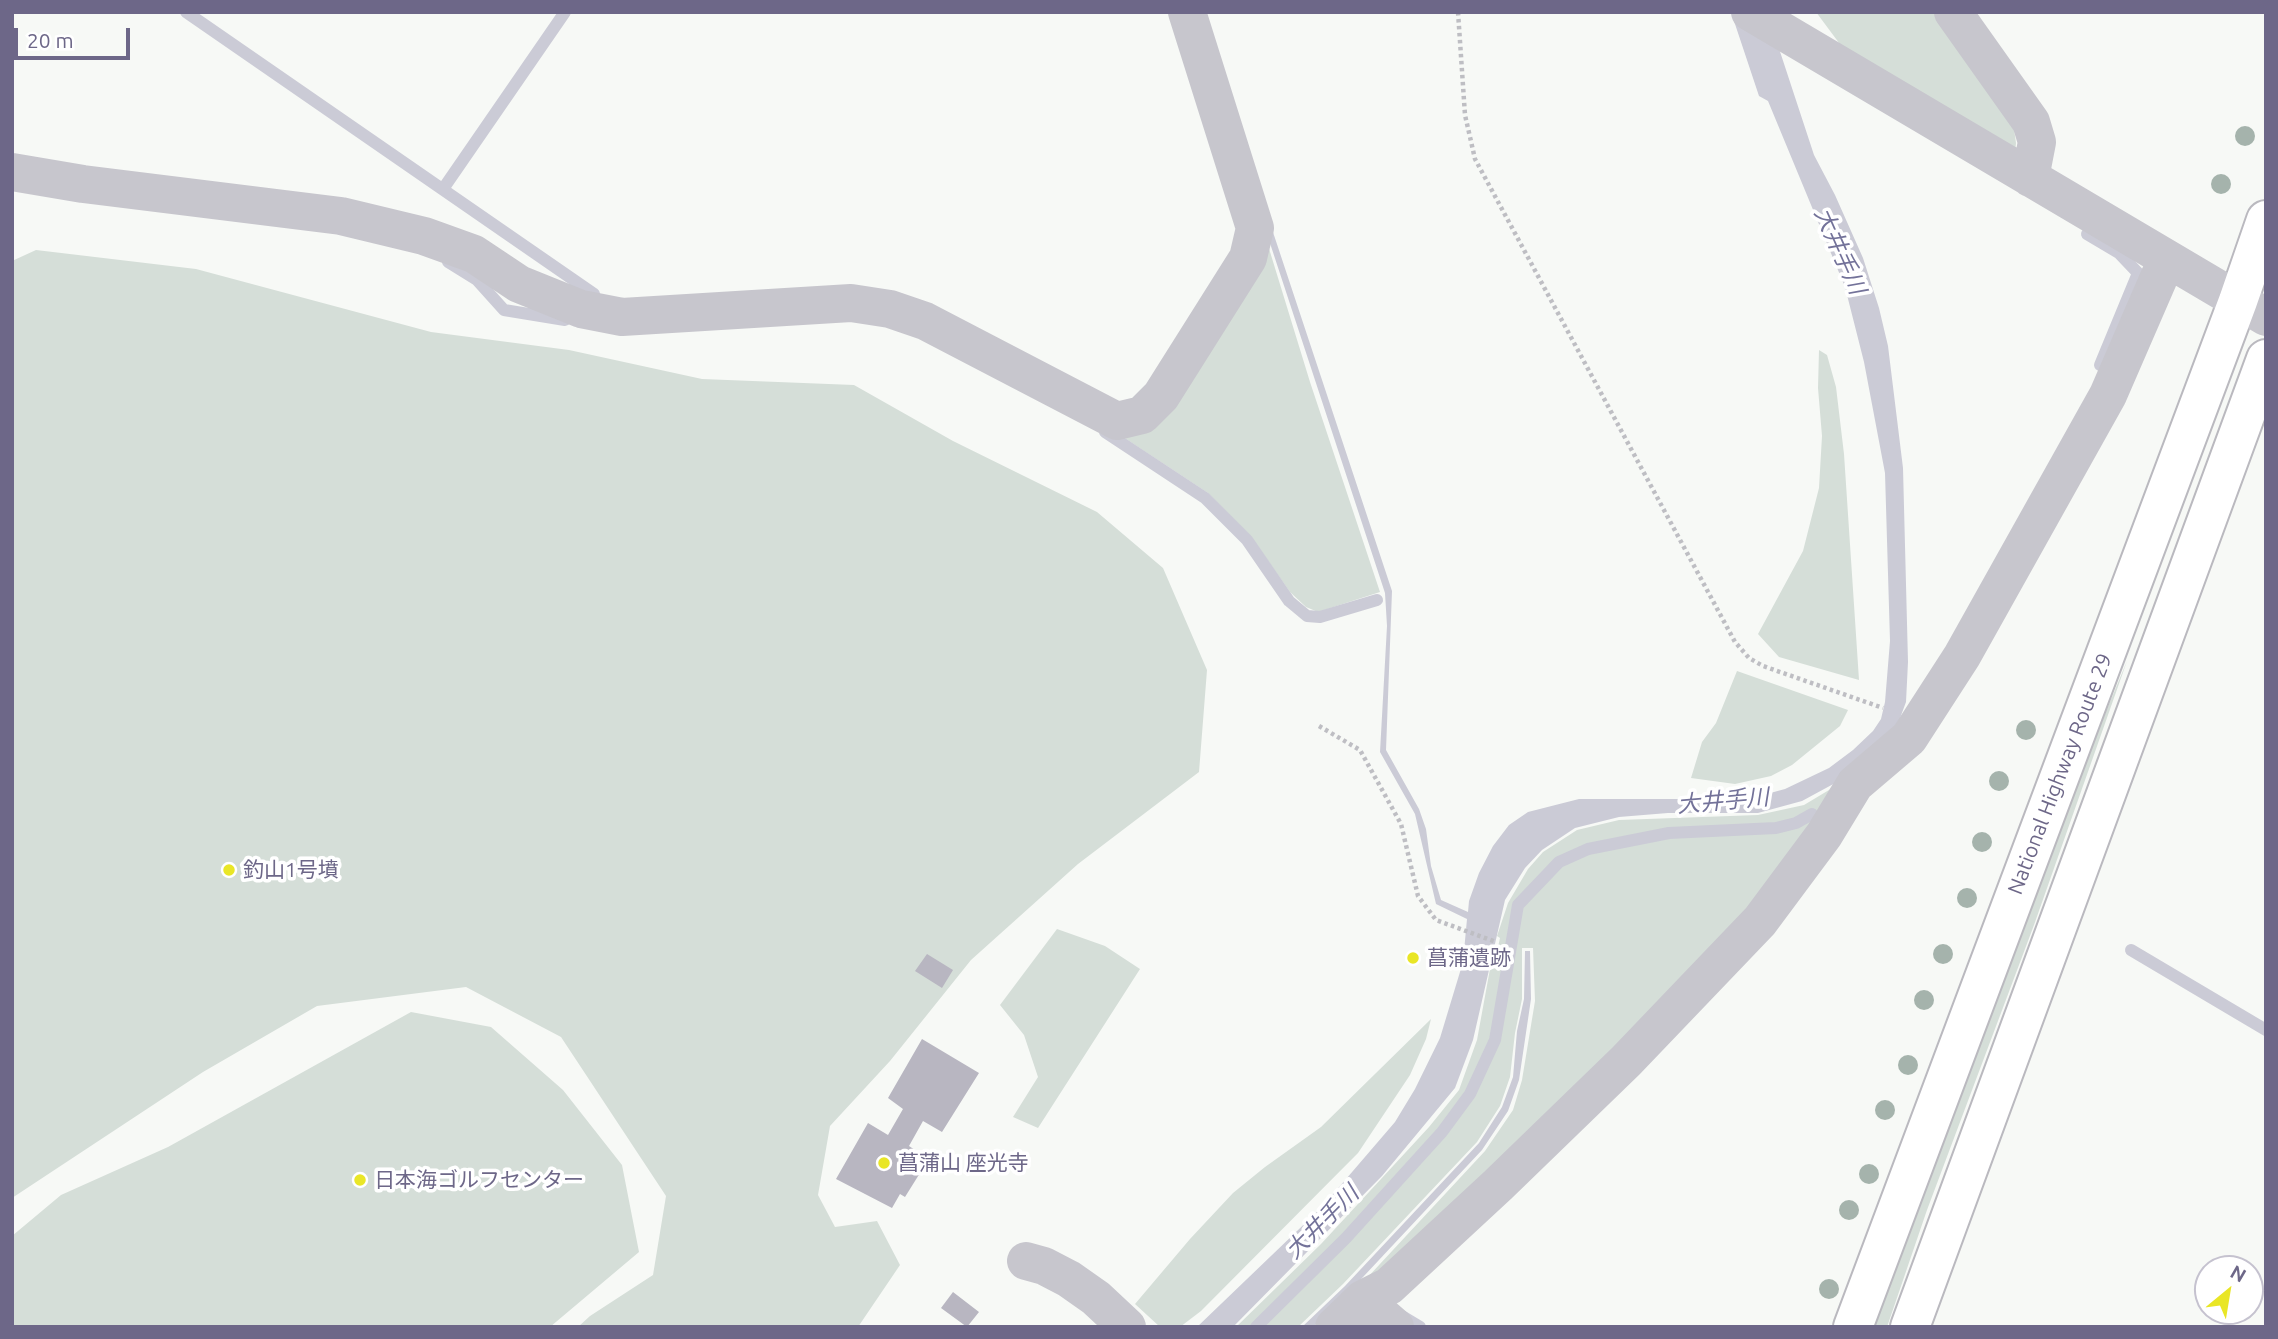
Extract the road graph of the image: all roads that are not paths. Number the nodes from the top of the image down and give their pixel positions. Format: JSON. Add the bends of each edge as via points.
{"nodes":[{"id":1,"x":1187,"y":12,"type":"edge"},
{"id":2,"x":1749,"y":12,"type":"edge"},
{"id":3,"x":1954,"y":12,"type":"edge"},
{"id":4,"x":1792,"y":22,"type":"edge"},
{"id":5,"x":12,"y":172,"type":"edge"},
{"id":6,"x":2030,"y":178,"type":"junction"},
{"id":7,"x":2266,"y":220,"type":"edge"},
{"id":8,"x":2167,"y":259,"type":"junction"},
{"id":9,"x":2252,"y":309,"type":"edge"},
{"id":10,"x":2266,"y":359,"type":"edge"},
{"id":11,"x":1026,"y":1261,"type":"dead end"},
{"id":12,"x":1363,"y":1299,"type":"junction"},
{"id":13,"x":1127,"y":1327,"type":"edge"},
{"id":14,"x":1334,"y":1327,"type":"edge"},
{"id":15,"x":1395,"y":1327,"type":"edge"},
{"id":16,"x":1853,"y":1327,"type":"edge"},
{"id":17,"x":1910,"y":1327,"type":"edge"}],
"edges":[{"from":1,"to":5,"type":"street","via":[[1255,228],[1248,258],[1161,396],[1142,415],[1117,421],[925,321],[890,309],[851,303],[622,317],[581,309],[519,284],[474,254],[353,219]]},
{"from":2,"to":4,"type":"street"},
{"from":3,"to":6,"type":"street","via":[[2031,122],[2037,142]]},
{"from":4,"to":6,"type":"street","via":[[1816,34],[1818,53]]},
{"from":6,"to":8,"type":"street"},
{"from":7,"to":9,"type":"highway","name":"National Highway Route 29"},
{"from":8,"to":9,"type":"street"},
{"from":8,"to":12,"type":"street","via":[[2108,395],[1962,656],[1909,738],[1855,784],[1824,835],[1760,920],[1626,1061],[1389,1286]]},
{"from":9,"to":16,"type":"highway","name":"National Highway Route 29"},
{"from":10,"to":17,"type":"highway"},
{"from":11,"to":13,"type":"street","via":[[1069,1279]]},
{"from":12,"to":14,"type":"street"},
{"from":12,"to":15,"type":"street"}]}
